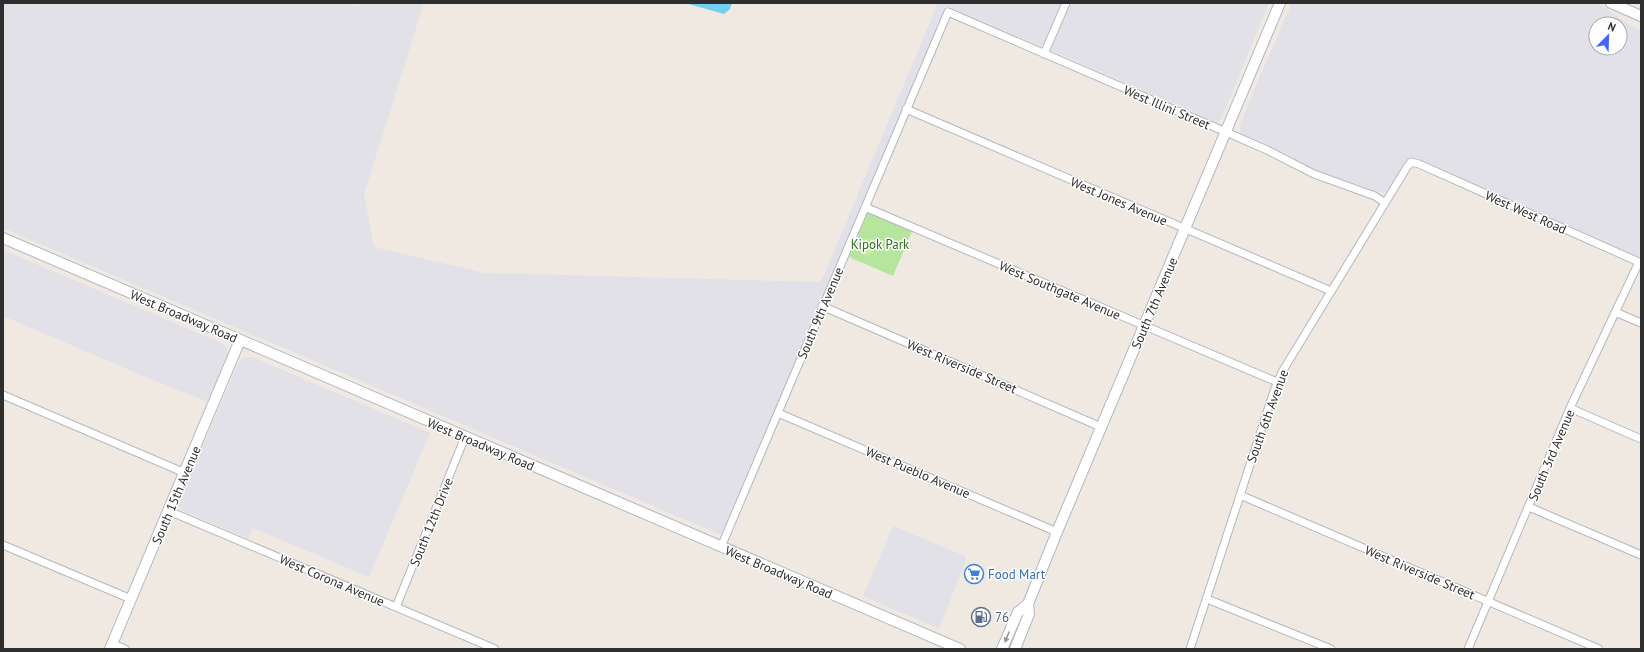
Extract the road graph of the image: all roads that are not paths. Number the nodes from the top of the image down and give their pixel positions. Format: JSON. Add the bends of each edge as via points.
{"nodes":[{"id":1,"x":1066,"y":3,"type":"edge"},
{"id":2,"x":1280,"y":3,"type":"edge"},
{"id":3,"x":1611,"y":3,"type":"edge"},
{"id":4,"x":948,"y":12,"type":"joint"},
{"id":5,"x":1641,"y":16,"type":"edge"},
{"id":6,"x":1044,"y":54,"type":"junction"},
{"id":7,"x":906,"y":109,"type":"junction"},
{"id":8,"x":1226,"y":132,"type":"junction"},
{"id":9,"x":1411,"y":162,"type":"joint"},
{"id":10,"x":1385,"y":203,"type":"junction"},
{"id":11,"x":865,"y":207,"type":"junction"},
{"id":12,"x":1185,"y":230,"type":"junction"},
{"id":13,"x":3,"y":238,"type":"edge"},
{"id":14,"x":1640,"y":263,"type":"edge"},
{"id":15,"x":1331,"y":291,"type":"junction"},
{"id":16,"x":822,"y":306,"type":"junction"},
{"id":17,"x":1615,"y":312,"type":"junction"},
{"id":18,"x":1641,"y":323,"type":"edge"},
{"id":19,"x":1144,"y":325,"type":"junction"},
{"id":20,"x":240,"y":340,"type":"junction"},
{"id":21,"x":1277,"y":382,"type":"junction"},
{"id":22,"x":3,"y":395,"type":"edge"},
{"id":23,"x":1570,"y":408,"type":"junction"},
{"id":24,"x":778,"y":413,"type":"junction"},
{"id":25,"x":1101,"y":427,"type":"junction"},
{"id":26,"x":465,"y":438,"type":"junction"},
{"id":27,"x":1641,"y":439,"type":"edge"},
{"id":28,"x":185,"y":473,"type":"junction"},
{"id":29,"x":1240,"y":495,"type":"junction"},
{"id":30,"x":1529,"y":507,"type":"junction"},
{"id":31,"x":169,"y":510,"type":"junction"},
{"id":32,"x":1057,"y":532,"type":"junction"},
{"id":33,"x":3,"y":545,"type":"edge"},
{"id":34,"x":721,"y":547,"type":"junction"},
{"id":35,"x":1641,"y":555,"type":"edge"},
{"id":36,"x":131,"y":599,"type":"junction"},
{"id":37,"x":1207,"y":599,"type":"junction"},
{"id":38,"x":1488,"y":601,"type":"junction"},
{"id":39,"x":1028,"y":604,"type":"junction"},
{"id":40,"x":396,"y":607,"type":"junction"},
{"id":41,"x":112,"y":646,"type":"edge"},
{"id":42,"x":125,"y":649,"type":"edge"},
{"id":43,"x":495,"y":649,"type":"edge"},
{"id":44,"x":960,"y":649,"type":"edge"},
{"id":45,"x":1002,"y":649,"type":"edge"},
{"id":46,"x":1015,"y":649,"type":"edge"},
{"id":47,"x":1190,"y":649,"type":"edge"},
{"id":48,"x":1331,"y":649,"type":"edge"},
{"id":49,"x":1468,"y":649,"type":"edge"},
{"id":50,"x":1599,"y":649,"type":"edge"}],
"edges":[{"from":1,"to":6,"type":"street"},
{"from":2,"to":8,"type":"main road","name":"South 7th Avenue"},
{"from":3,"to":5,"type":"main road"},
{"from":4,"to":6,"type":"street","name":"West Illini Street"},
{"from":4,"to":7,"type":"street","name":"South 9th Avenue"},
{"from":6,"to":8,"type":"street","name":"West Illini Street"},
{"from":7,"to":11,"type":"street","name":"South 9th Avenue"},
{"from":7,"to":12,"type":"street","name":"West Jones Avenue"},
{"from":8,"to":10,"type":"street","name":"West Illini Street","via":[[1314,174],[1375,196]]},
{"from":8,"to":12,"type":"main road","name":"South 7th Avenue"},
{"from":9,"to":10,"type":"street","name":"South 6th Avenue"},
{"from":9,"to":14,"type":"street","name":"West West Road"},
{"from":10,"to":15,"type":"street","name":"South 6th Avenue"},
{"from":11,"to":16,"type":"street","name":"South 9th Avenue"},
{"from":11,"to":19,"type":"street","name":"West Southgate Avenue"},
{"from":12,"to":15,"type":"street","name":"West Jones Avenue"},
{"from":12,"to":19,"type":"main road","name":"South 7th Avenue"},
{"from":13,"to":20,"type":"main road","name":"West Broadway Road"},
{"from":14,"to":17,"type":"street","name":"South 3rd Avenue"},
{"from":15,"to":21,"type":"street","name":"South 6th Avenue"},
{"from":16,"to":24,"type":"street","name":"South 9th Avenue"},
{"from":16,"to":25,"type":"street","name":"West Riverside Street"},
{"from":17,"to":18,"type":"street"},
{"from":17,"to":23,"type":"street","name":"South 3rd Avenue"},
{"from":19,"to":21,"type":"street","name":"West Southgate Avenue"},
{"from":19,"to":25,"type":"main road","name":"South 7th Avenue"},
{"from":20,"to":26,"type":"main road","name":"West Broadway Road"},
{"from":20,"to":28,"type":"main road","name":"South 15th Avenue"},
{"from":21,"to":29,"type":"street","name":"South 6th Avenue"},
{"from":22,"to":28,"type":"street"},
{"from":23,"to":27,"type":"street"},
{"from":23,"to":30,"type":"street","name":"South 3rd Avenue"},
{"from":24,"to":32,"type":"street","name":"West Pueblo Avenue"},
{"from":24,"to":34,"type":"street","name":"South 9th Avenue"},
{"from":25,"to":32,"type":"main road","name":"South 7th Avenue"},
{"from":26,"to":34,"type":"main road","name":"West Broadway Road"},
{"from":26,"to":40,"type":"street","name":"South 12th Drive"},
{"from":28,"to":31,"type":"main road","name":"South 15th Avenue"},
{"from":29,"to":37,"type":"street","name":"South 6th Avenue"},
{"from":29,"to":38,"type":"street","name":"West Riverside Street"},
{"from":30,"to":35,"type":"street"},
{"from":30,"to":38,"type":"street","name":"South 3rd Avenue"},
{"from":31,"to":36,"type":"main road","name":"South 15th Avenue"},
{"from":31,"to":40,"type":"street","name":"West Corona Avenue"},
{"from":32,"to":39,"type":"main road","name":"South 7th Avenue"},
{"from":33,"to":36,"type":"street"},
{"from":34,"to":44,"type":"main road","name":"West Broadway Road"},
{"from":36,"to":41,"type":"main road","name":"South 15th Avenue"},
{"from":37,"to":47,"type":"street","name":"South 6th Avenue"},
{"from":37,"to":48,"type":"street"},
{"from":38,"to":49,"type":"street","name":"South 3rd Avenue"},
{"from":38,"to":50,"type":"street","name":"West Riverside Street"},
{"from":39,"to":45,"type":"main road","name":"South 7th Avenue","one_way":true,"via":[[1018,612]]},
{"from":39,"to":46,"type":"main road","name":"South 7th Avenue","via":[[1029,614]]},
{"from":40,"to":43,"type":"street","name":"West Corona Avenue"},
{"from":41,"to":42,"type":"street"}]}
